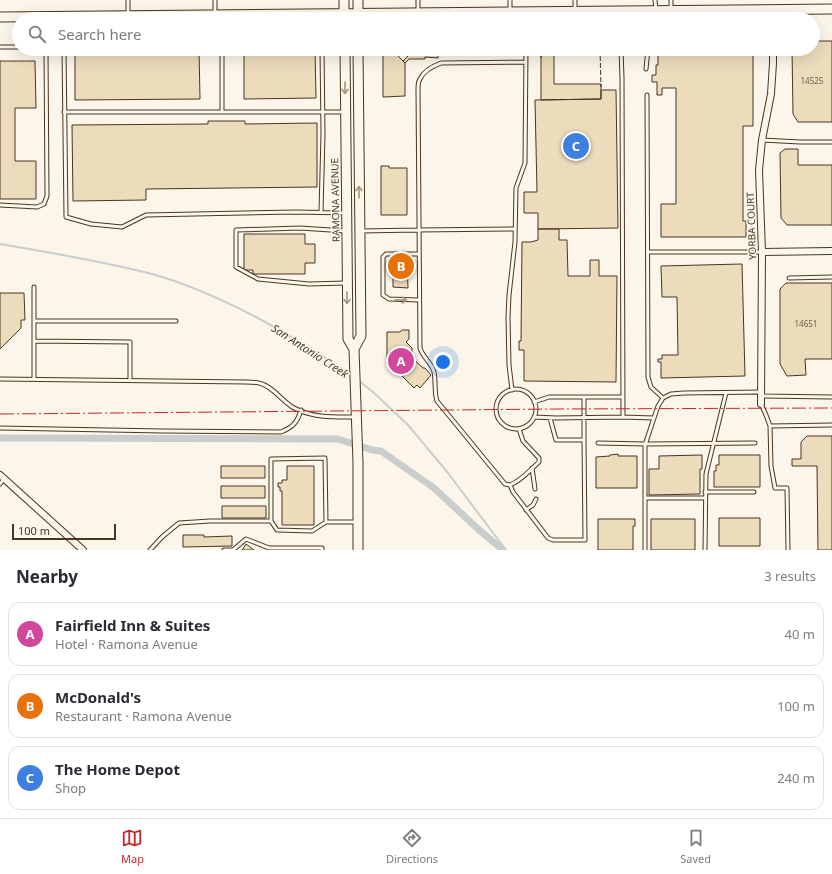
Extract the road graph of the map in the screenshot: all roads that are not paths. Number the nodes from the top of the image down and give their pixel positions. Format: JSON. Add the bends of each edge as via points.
{"nodes":[{"id":1,"x":128,"y":0,"type":"edge"},
{"id":2,"x":215,"y":0,"type":"edge"},
{"id":3,"x":344,"y":0,"type":"edge"},
{"id":4,"x":358,"y":0,"type":"edge"},
{"id":5,"x":418,"y":0,"type":"edge"},
{"id":6,"x":510,"y":0,"type":"edge"},
{"id":7,"x":575,"y":0,"type":"edge"},
{"id":8,"x":656,"y":0,"type":"edge"},
{"id":9,"x":671,"y":0,"type":"edge"},
{"id":10,"x":774,"y":5,"type":"edge"},
{"id":11,"x":832,"y":9,"type":"edge"},
{"id":12,"x":671,"y":10,"type":"junction"},
{"id":13,"x":575,"y":11,"type":"junction"},
{"id":14,"x":128,"y":12,"type":"edge"},
{"id":15,"x":218,"y":12,"type":"edge"},
{"id":16,"x":344,"y":12,"type":"edge"},
{"id":17,"x":358,"y":12,"type":"edge"},
{"id":18,"x":418,"y":12,"type":"edge"},
{"id":19,"x":510,"y":12,"type":"edge"},
{"id":20,"x":563,"y":12,"type":"edge"},
{"id":21,"x":586,"y":12,"type":"edge"},
{"id":22,"x":651,"y":12,"type":"edge"},
{"id":23,"x":658,"y":12,"type":"edge"},
{"id":24,"x":0,"y":17,"type":"edge"},
{"id":25,"x":12,"y":17,"type":"edge"},
{"id":26,"x":0,"y":47,"type":"edge"},
{"id":27,"x":12,"y":47,"type":"edge"},
{"id":28,"x":46,"y":56,"type":"edge"},
{"id":29,"x":64,"y":56,"type":"edge"},
{"id":30,"x":222,"y":56,"type":"edge"},
{"id":31,"x":322,"y":56,"type":"edge"},
{"id":32,"x":345,"y":56,"type":"edge"},
{"id":33,"x":358,"y":56,"type":"edge"},
{"id":34,"x":526,"y":56,"type":"edge"},
{"id":35,"x":621,"y":56,"type":"edge"},
{"id":36,"x":647,"y":56,"type":"edge"},
{"id":37,"x":774,"y":56,"type":"edge"},
{"id":38,"x":526,"y":62,"type":"junction"},
{"id":39,"x":646,"y":69,"type":"dead end"},
{"id":40,"x":647,"y":95,"type":"dead end"},
{"id":41,"x":323,"y":111,"type":"junction"},
{"id":42,"x":64,"y":112,"type":"junction"},
{"id":43,"x":222,"y":112,"type":"junction"},
{"id":44,"x":345,"y":112,"type":"junction"},
{"id":45,"x":762,"y":140,"type":"junction"},
{"id":46,"x":832,"y":142,"type":"edge"},
{"id":47,"x":0,"y":205,"type":"edge"},
{"id":48,"x":321,"y":212,"type":"junction"},
{"id":49,"x":346,"y":213,"type":"junction"},
{"id":50,"x":516,"y":229,"type":"junction"},
{"id":51,"x":418,"y":230,"type":"junction"},
{"id":52,"x":346,"y":231,"type":"junction"},
{"id":53,"x":360,"y":232,"type":"junction"},
{"id":54,"x":832,"y":251,"type":"edge"},
{"id":55,"x":648,"y":252,"type":"junction"},
{"id":56,"x":762,"y":252,"type":"junction"},
{"id":57,"x":419,"y":254,"type":"junction"},
{"id":58,"x":832,"y":277,"type":"edge"},
{"id":59,"x":789,"y":278,"type":"dead end"},
{"id":60,"x":347,"y":283,"type":"junction"},
{"id":61,"x":34,"y":287,"type":"dead end"},
{"id":62,"x":419,"y":300,"type":"junction"},
{"id":63,"x":34,"y":321,"type":"junction"},
{"id":64,"x":176,"y":321,"type":"dead end"},
{"id":65,"x":34,"y":341,"type":"junction"},
{"id":66,"x":354,"y":348,"type":"junction"},
{"id":67,"x":0,"y":379,"type":"edge"},
{"id":68,"x":34,"y":379,"type":"junction"},
{"id":69,"x":130,"y":380,"type":"junction"},
{"id":70,"x":512,"y":390,"type":"junction"},
{"id":71,"x":726,"y":393,"type":"junction"},
{"id":72,"x":762,"y":394,"type":"junction"},
{"id":73,"x":584,"y":397,"type":"junction"},
{"id":74,"x":623,"y":397,"type":"junction"},
{"id":75,"x":832,"y":397,"type":"edge"},
{"id":76,"x":663,"y":398,"type":"junction"},
{"id":77,"x":534,"y":402,"type":"junction"},
{"id":78,"x":762,"y":404,"type":"joint"},
{"id":79,"x":301,"y":410,"type":"junction"},
{"id":80,"x":357,"y":413,"type":"junction"},
{"id":81,"x":534,"y":416,"type":"junction"},
{"id":82,"x":623,"y":417,"type":"junction"},
{"id":83,"x":550,"y":418,"type":"junction"},
{"id":84,"x":584,"y":418,"type":"junction"},
{"id":85,"x":654,"y":418,"type":"junction"},
{"id":86,"x":832,"y":425,"type":"edge"},
{"id":87,"x":770,"y":426,"type":"junction"},
{"id":88,"x":0,"y":428,"type":"edge"},
{"id":89,"x":519,"y":429,"type":"junction"},
{"id":90,"x":584,"y":440,"type":"junction"},
{"id":91,"x":598,"y":443,"type":"dead end"},
{"id":92,"x":713,"y":443,"type":"junction"},
{"id":93,"x":755,"y":443,"type":"dead end"},
{"id":94,"x":646,"y":444,"type":"junction"},
{"id":95,"x":532,"y":468,"type":"junction"},
{"id":96,"x":1,"y":479,"type":"edge"},
{"id":97,"x":510,"y":485,"type":"junction"},
{"id":98,"x":535,"y":490,"type":"dead end"},
{"id":99,"x":705,"y":492,"type":"junction"},
{"id":100,"x":754,"y":492,"type":"dead end"},
{"id":101,"x":645,"y":498,"type":"junction"},
{"id":102,"x":705,"y":498,"type":"junction"},
{"id":103,"x":536,"y":499,"type":"dead end"},
{"id":104,"x":526,"y":510,"type":"junction"},
{"id":105,"x":271,"y":521,"type":"junction"},
{"id":106,"x":326,"y":522,"type":"junction"},
{"id":107,"x":358,"y":522,"type":"junction"},
{"id":108,"x":302,"y":549,"type":"edge"},
{"id":109,"x":83,"y":550,"type":"edge"},
{"id":110,"x":150,"y":550,"type":"edge"},
{"id":111,"x":224,"y":550,"type":"edge"},
{"id":112,"x":322,"y":550,"type":"edge"},
{"id":113,"x":358,"y":550,"type":"edge"},
{"id":114,"x":645,"y":550,"type":"edge"},
{"id":115,"x":705,"y":550,"type":"edge"},
{"id":116,"x":788,"y":550,"type":"edge"}],
"edges":[{"from":1,"to":14,"type":"lane"},
{"from":2,"to":15,"type":"lane"},
{"from":3,"to":16,"type":"main road"},
{"from":4,"to":17,"type":"main road"},
{"from":5,"to":18,"type":"lane"},
{"from":6,"to":19,"type":"lane"},
{"from":7,"to":13,"type":"lane"},
{"from":8,"to":22,"type":"lane"},
{"from":9,"to":12,"type":"lane"},
{"from":10,"to":11,"type":"main road"},
{"from":10,"to":12,"type":"main road"},
{"from":12,"to":23,"type":"main road"},
{"from":13,"to":20,"type":"main road"},
{"from":13,"to":21,"type":"main road"},
{"from":24,"to":25,"type":"main road"},
{"from":26,"to":27,"type":"lane"},
{"from":28,"to":47,"type":"lane","via":[[47,196],[44,204],[37,207]]},
{"from":29,"to":42,"type":"lane"},
{"from":30,"to":43,"type":"lane"},
{"from":31,"to":41,"type":"lane"},
{"from":32,"to":44,"type":"main road","name":"RAMONA AVENUE","one_way":true},
{"from":53,"to":33,"type":"main road","name":"RAMONA AVENUE","one_way":true},
{"from":34,"to":38,"type":"lane"},
{"from":35,"to":74,"type":"lane"},
{"from":36,"to":39,"type":"lane"},
{"from":37,"to":45,"type":"street","name":"YORBA COURT","via":[[771,94]]},
{"from":38,"to":50,"type":"lane","via":[[525,163],[516,188]]},
{"from":38,"to":51,"type":"lane","via":[[441,63],[432,66],[419,79]]},
{"from":40,"to":55,"type":"lane"},
{"from":41,"to":43,"type":"lane"},
{"from":41,"to":44,"type":"lane"},
{"from":41,"to":48,"type":"lane"},
{"from":42,"to":43,"type":"lane"},
{"from":42,"to":48,"type":"lane","via":[[66,218],[122,227],[146,215]]},
{"from":44,"to":49,"type":"main road","name":"RAMONA AVENUE"},
{"from":45,"to":46,"type":"lane"},
{"from":45,"to":56,"type":"street","name":"YORBA COURT","via":[[759,170]]},
{"from":48,"to":49,"type":"lane"},
{"from":49,"to":52,"type":"main road","name":"RAMONA AVENUE"},
{"from":50,"to":51,"type":"lane"},
{"from":50,"to":70,"type":"lane","via":[[508,317]]},
{"from":51,"to":53,"type":"lane"},
{"from":51,"to":57,"type":"lane"},
{"from":52,"to":53,"type":"main road"},
{"from":52,"to":60,"type":"main road","name":"RAMONA AVENUE"},
{"from":52,"to":60,"type":"lane","via":[[300,228],[236,230],[236,267],[258,279],[309,284]]},
{"from":53,"to":66,"type":"main road","name":"RAMONA AVENUE","via":[[361,336]]},
{"from":54,"to":56,"type":"street"},
{"from":55,"to":56,"type":"lane"},
{"from":55,"to":76,"type":"lane","via":[[648,377],[651,387]]},
{"from":56,"to":72,"type":"street","name":"YORBA COURT"},
{"from":57,"to":62,"type":"lane"},
{"from":57,"to":62,"type":"lane","one_way":true,"via":[[386,254],[383,257],[384,295],[389,299]]},
{"from":58,"to":59,"type":"lane"},
{"from":60,"to":66,"type":"main road","name":"RAMONA AVENUE","one_way":true,"via":[[348,339]]},
{"from":61,"to":63,"type":"lane"},
{"from":62,"to":97,"type":"lane","via":[[420,348],[434,372],[437,401],[505,484]]},
{"from":63,"to":64,"type":"lane"},
{"from":63,"to":65,"type":"lane"},
{"from":65,"to":68,"type":"lane"},
{"from":65,"to":69,"type":"lane","via":[[130,342]]},
{"from":66,"to":80,"type":"main road","name":"RAMONA AVENUE"},
{"from":67,"to":68,"type":"lane"},
{"from":68,"to":69,"type":"lane"},
{"from":69,"to":79,"type":"lane","via":[[263,384],[284,402]]},
{"from":70,"to":77,"type":"lane","via":[[527,393]]},
{"from":70,"to":89,"type":"lane","via":[[499,398],[496,413],[504,426]]},
{"from":71,"to":72,"type":"lane"},
{"from":71,"to":76,"type":"lane","via":[[677,393]]},
{"from":71,"to":92,"type":"lane"},
{"from":72,"to":75,"type":"lane"},
{"from":72,"to":78,"type":"street","name":"YORBA COURT"},
{"from":73,"to":74,"type":"lane"},
{"from":73,"to":77,"type":"lane","via":[[549,397]]},
{"from":73,"to":84,"type":"lane"},
{"from":74,"to":82,"type":"lane"},
{"from":76,"to":85,"type":"lane"},
{"from":77,"to":81,"type":"lane"},
{"from":78,"to":87,"type":"lane"},
{"from":79,"to":80,"type":"lane","via":[[326,416]]},
{"from":79,"to":88,"type":"lane","via":[[298,420],[281,432]]},
{"from":80,"to":107,"type":"main road","name":"RAMONA AVENUE"},
{"from":81,"to":83,"type":"lane"},
{"from":81,"to":89,"type":"lane","via":[[532,421]]},
{"from":82,"to":84,"type":"lane"},
{"from":82,"to":85,"type":"lane"},
{"from":83,"to":84,"type":"lane"},
{"from":83,"to":90,"type":"lane","via":[[556,440]]},
{"from":84,"to":90,"type":"lane"},
{"from":85,"to":94,"type":"lane"},
{"from":86,"to":87,"type":"lane"},
{"from":87,"to":116,"type":"lane","via":[[771,466],[775,488],[787,488]]},
{"from":89,"to":95,"type":"lane","via":[[523,441],[538,458],[539,462]]},
{"from":90,"to":104,"type":"lane","via":[[585,540],[548,538]]},
{"from":91,"to":94,"type":"lane"},
{"from":92,"to":93,"type":"lane"},
{"from":92,"to":94,"type":"lane"},
{"from":92,"to":99,"type":"lane"},
{"from":94,"to":101,"type":"lane"},
{"from":95,"to":97,"type":"lane"},
{"from":95,"to":98,"type":"lane"},
{"from":96,"to":109,"type":"street"},
{"from":97,"to":104,"type":"lane"},
{"from":99,"to":100,"type":"lane"},
{"from":99,"to":102,"type":"lane"},
{"from":101,"to":102,"type":"lane"},
{"from":101,"to":114,"type":"lane"},
{"from":102,"to":115,"type":"lane"},
{"from":103,"to":104,"type":"lane"},
{"from":105,"to":106,"type":"lane","via":[[277,530],[312,531]]},
{"from":105,"to":106,"type":"lane","via":[[270,459],[325,458]]},
{"from":105,"to":110,"type":"lane","via":[[179,523]]},
{"from":106,"to":107,"type":"lane"},
{"from":107,"to":113,"type":"main road","name":"RAMONA AVENUE"},
{"from":108,"to":111,"type":"lane","via":[[270,548],[246,539],[233,550]]},
{"from":108,"to":112,"type":"lane"}]}
